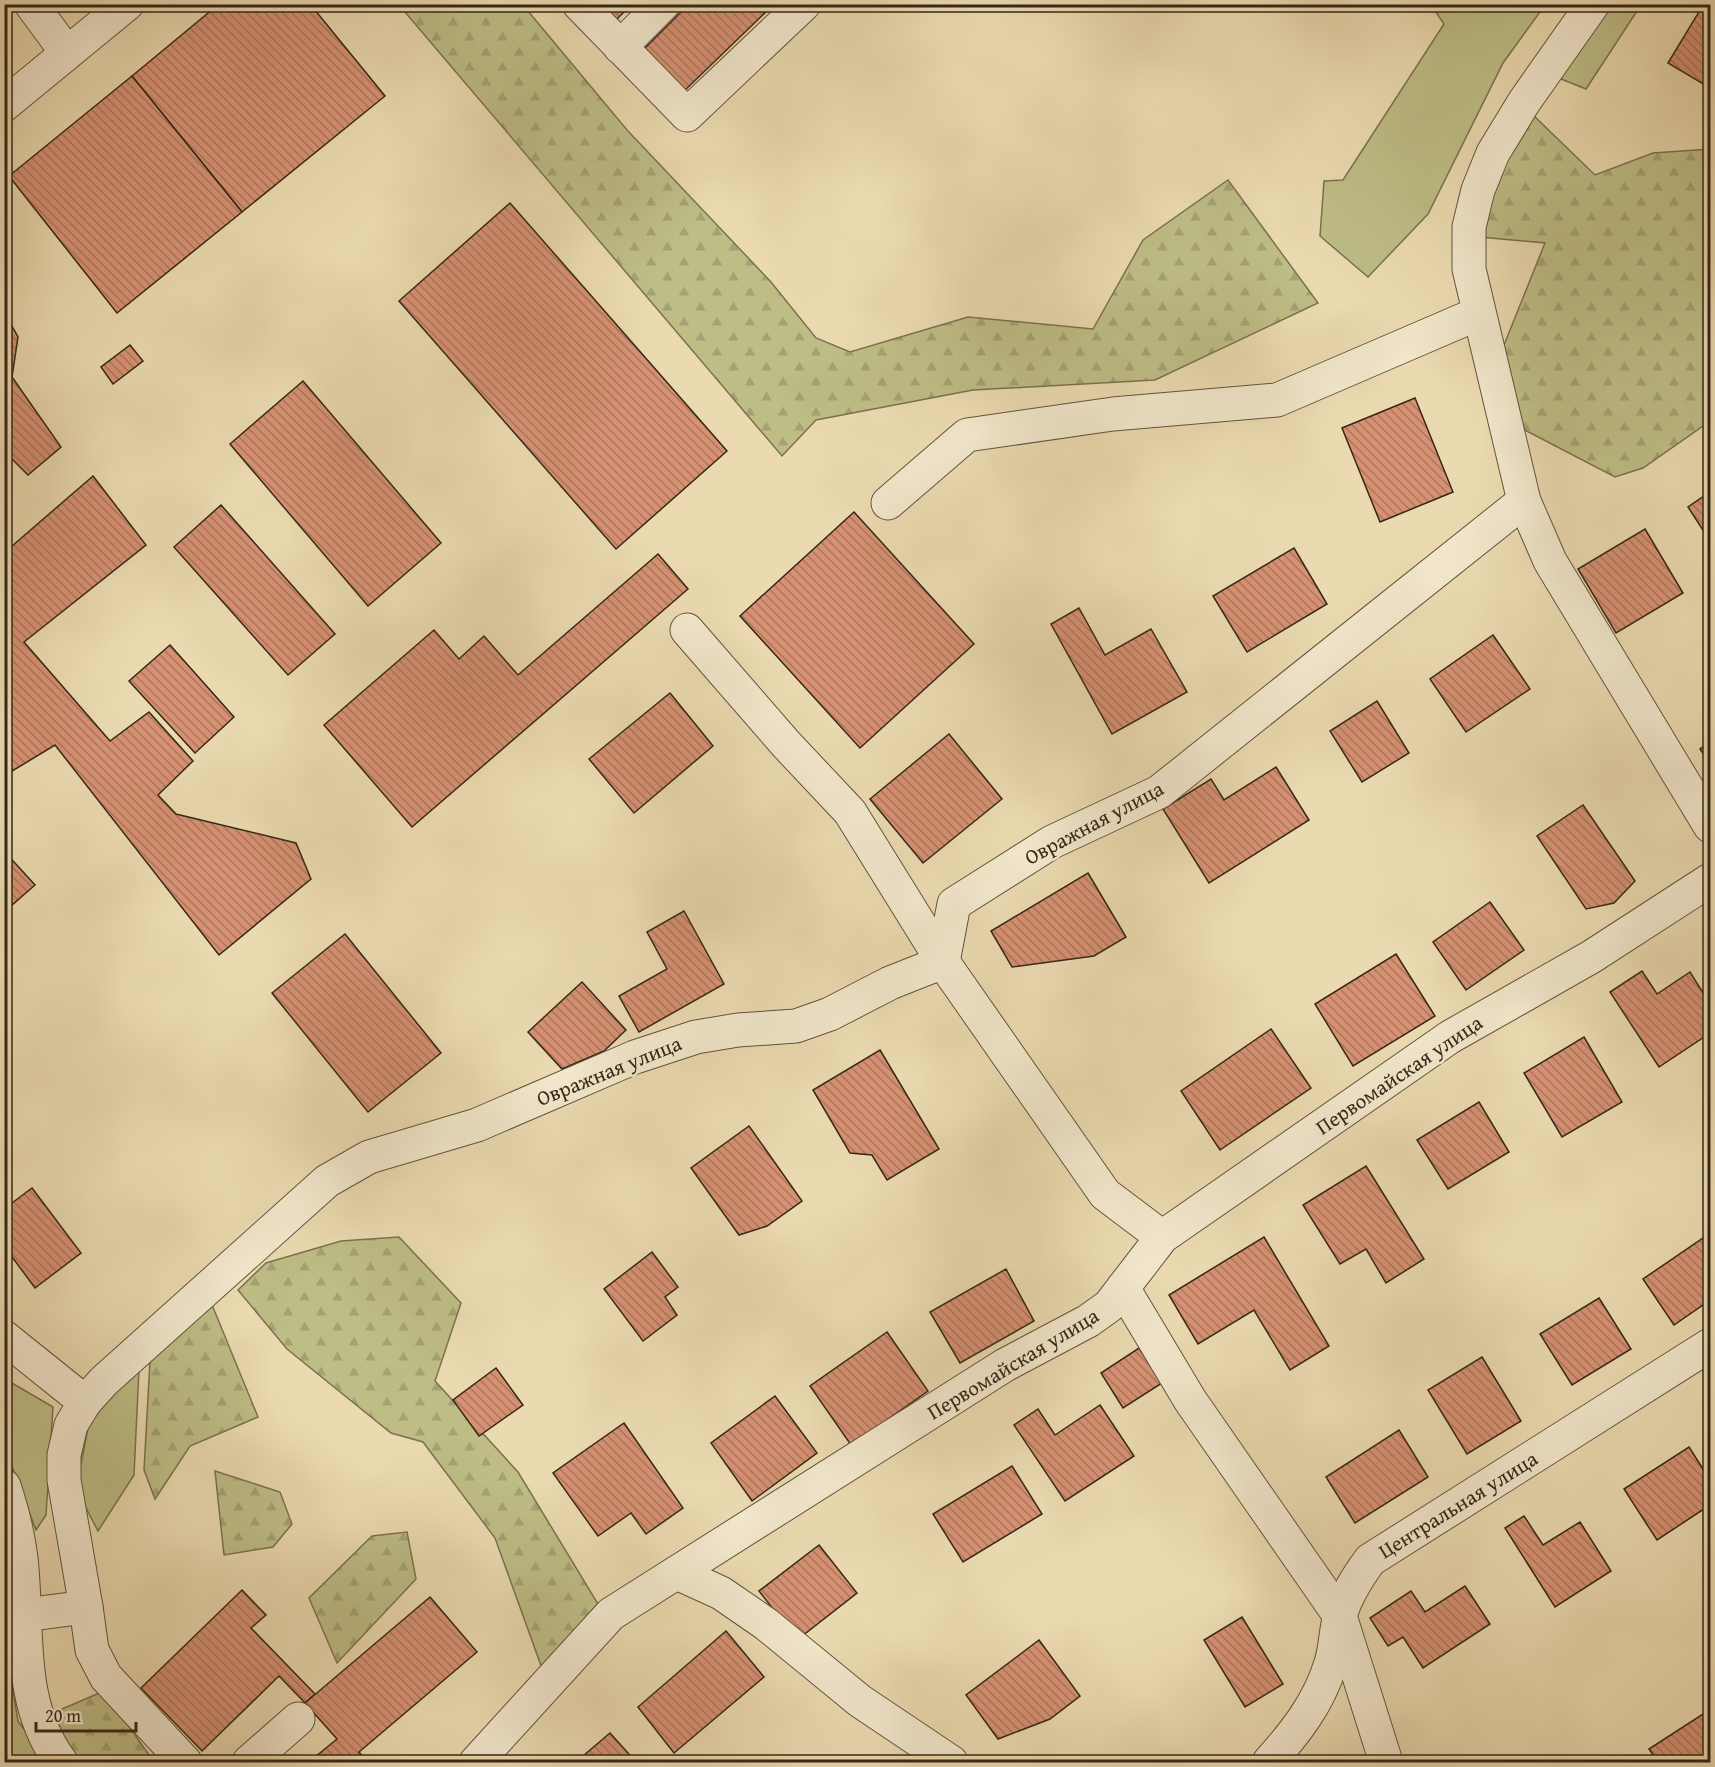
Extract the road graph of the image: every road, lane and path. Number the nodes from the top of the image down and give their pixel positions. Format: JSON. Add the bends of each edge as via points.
{"nodes":[{"id":1,"x":31,"y":4,"type":"edge"},
{"id":2,"x":127,"y":4,"type":"edge"},
{"id":3,"x":579,"y":4,"type":"edge"},
{"id":4,"x":663,"y":4,"type":"edge"},
{"id":5,"x":804,"y":4,"type":"edge"},
{"id":6,"x":1593,"y":4,"type":"edge"},
{"id":7,"x":620,"y":47,"type":"junction"},
{"id":8,"x":67,"y":53,"type":"junction"},
{"id":9,"x":4,"y":105,"type":"edge"},
{"id":10,"x":1477,"y":314,"type":"junction"},
{"id":11,"x":1524,"y":501,"type":"junction"},
{"id":12,"x":888,"y":503,"type":"dead end"},
{"id":13,"x":687,"y":630,"type":"dead end"},
{"id":14,"x":1710,"y":826,"type":"edge"},
{"id":15,"x":1710,"y":880,"type":"edge"},
{"id":16,"x":943,"y":962,"type":"junction"},
{"id":17,"x":1162,"y":1237,"type":"junction"},
{"id":18,"x":1123,"y":1288,"type":"junction"},
{"id":19,"x":4,"y":1337,"type":"edge"},
{"id":20,"x":1710,"y":1346,"type":"edge"},
{"id":21,"x":85,"y":1402,"type":"junction"},
{"id":22,"x":4,"y":1486,"type":"edge"},
{"id":23,"x":677,"y":1573,"type":"junction"},
{"id":24,"x":86,"y":1607,"type":"junction"},
{"id":25,"x":24,"y":1615,"type":"junction"},
{"id":26,"x":1340,"y":1616,"type":"junction"},
{"id":27,"x":298,"y":1719,"type":"dead end"},
{"id":28,"x":61,"y":1762,"type":"edge"},
{"id":29,"x":185,"y":1762,"type":"edge"},
{"id":30,"x":249,"y":1762,"type":"edge"},
{"id":31,"x":476,"y":1762,"type":"edge"},
{"id":32,"x":951,"y":1762,"type":"edge"},
{"id":33,"x":1269,"y":1762,"type":"edge"},
{"id":34,"x":1386,"y":1762,"type":"edge"}],
"edges":[{"from":1,"to":8,"type":"street"},
{"from":2,"to":8,"type":"street"},
{"from":3,"to":7,"type":"street"},
{"from":4,"to":7,"type":"street"},
{"from":5,"to":7,"type":"street","via":[[687,115]]},
{"from":6,"to":10,"type":"street","via":[[1524,102],[1493,153],[1478,190],[1469,227],[1468,269]]},
{"from":8,"to":9,"type":"street"},
{"from":10,"to":11,"type":"street"},
{"from":10,"to":12,"type":"street","via":[[1277,400],[1113,414],[967,435]]},
{"from":11,"to":14,"type":"street","via":[[1550,561]]},
{"from":11,"to":16,"type":"street","name":"Овражная улица","via":[[1159,792],[1052,842],[954,904]]},
{"from":13,"to":16,"type":"street","via":[[850,812]]},
{"from":15,"to":17,"type":"street","name":"Первомайская улица","via":[[1591,957],[1450,1037]]},
{"from":16,"to":17,"type":"street","via":[[1105,1194]]},
{"from":16,"to":21,"type":"street","name":"Овражная улица","via":[[804,1023],[696,1037],[634,1057],[477,1125],[369,1157],[327,1181],[126,1360]]},
{"from":17,"to":18,"type":"street","name":"Первомайская улица"},
{"from":18,"to":23,"type":"street","name":"Первомайская улица","via":[[1109,1306],[1088,1321],[1005,1365]]},
{"from":18,"to":26,"type":"street","via":[[1190,1400]]},
{"from":19,"to":21,"type":"street"},
{"from":20,"to":26,"type":"street","name":"Центральная улица","via":[[1370,1560],[1353,1583]]},
{"from":21,"to":24,"type":"street","name":"Овражная улица","via":[[71,1425],[64,1455],[64,1480]]},
{"from":22,"to":25,"type":"street","via":[[21,1559]]},
{"from":23,"to":31,"type":"street","name":"Первомайская улица","via":[[611,1614]]},
{"from":23,"to":32,"type":"street","via":[[721,1593],[860,1701]]},
{"from":24,"to":25,"type":"street"},
{"from":24,"to":29,"type":"street","name":"Овражная улица","via":[[92,1650],[106,1677]]},
{"from":25,"to":28,"type":"street","via":[[32,1706]]},
{"from":26,"to":33,"type":"street","name":"Центральная улица","via":[[1331,1664],[1320,1692],[1299,1729]]},
{"from":26,"to":34,"type":"street"},
{"from":27,"to":30,"type":"street"}]}
